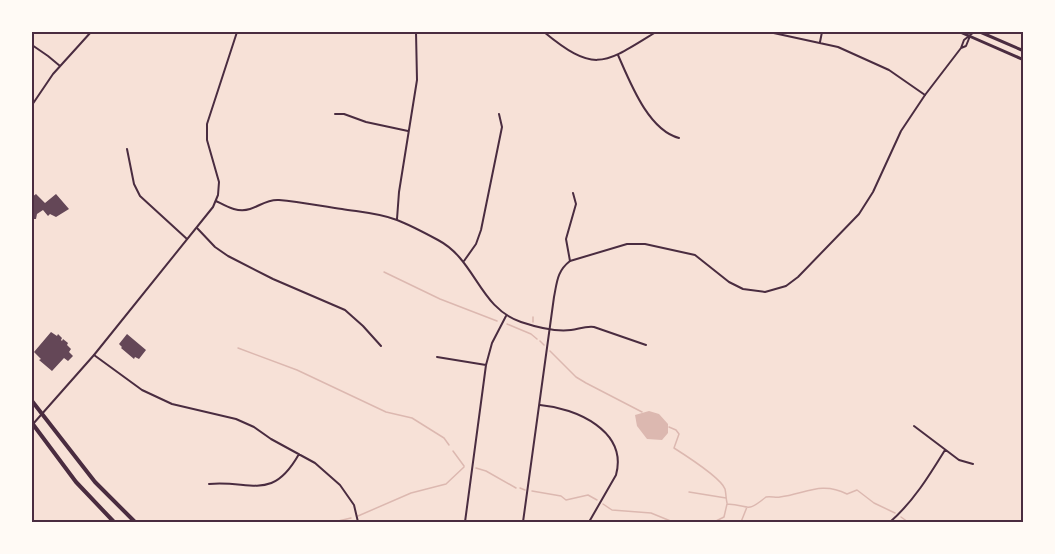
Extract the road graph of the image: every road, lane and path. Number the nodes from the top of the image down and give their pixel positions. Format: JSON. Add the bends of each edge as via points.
{"nodes":[{"id":1,"x":91,"y":32,"type":"edge"},
{"id":2,"x":237,"y":32,"type":"edge"},
{"id":3,"x":416,"y":32,"type":"edge"},
{"id":4,"x":544,"y":32,"type":"edge"},
{"id":5,"x":656,"y":32,"type":"edge"},
{"id":6,"x":769,"y":32,"type":"edge"},
{"id":7,"x":822,"y":32,"type":"edge"},
{"id":8,"x":960,"y":32,"type":"edge"},
{"id":9,"x":974,"y":32,"type":"edge"},
{"id":10,"x":980,"y":32,"type":"edge"},
{"id":11,"x":970,"y":36,"type":"junction"},
{"id":12,"x":820,"y":42,"type":"junction"},
{"id":13,"x":32,"y":45,"type":"edge"},
{"id":14,"x":1023,"y":51,"type":"edge"},
{"id":15,"x":618,"y":55,"type":"junction"},
{"id":16,"x":1023,"y":60,"type":"edge"},
{"id":17,"x":60,"y":66,"type":"junction"},
{"id":18,"x":924,"y":95,"type":"junction"},
{"id":19,"x":32,"y":105,"type":"edge"},
{"id":20,"x":335,"y":114,"type":"dead end"},
{"id":21,"x":500,"y":114,"type":"dead end"},
{"id":22,"x":409,"y":131,"type":"junction"},
{"id":23,"x":679,"y":138,"type":"dead end"},
{"id":24,"x":127,"y":149,"type":"dead end"},
{"id":25,"x":573,"y":193,"type":"dead end"},
{"id":26,"x":216,"y":201,"type":"junction"},
{"id":27,"x":397,"y":220,"type":"junction"},
{"id":28,"x":197,"y":228,"type":"junction"},
{"id":29,"x":187,"y":239,"type":"junction"},
{"id":30,"x":464,"y":261,"type":"junction"},
{"id":31,"x":570,"y":261,"type":"junction"},
{"id":32,"x":507,"y":316,"type":"junction"},
{"id":33,"x":549,"y":328,"type":"junction"},
{"id":34,"x":646,"y":345,"type":"dead end"},
{"id":35,"x":381,"y":346,"type":"dead end"},
{"id":36,"x":94,"y":355,"type":"junction"},
{"id":37,"x":437,"y":357,"type":"dead end"},
{"id":38,"x":486,"y":365,"type":"junction"},
{"id":39,"x":32,"y":401,"type":"edge"},
{"id":40,"x":540,"y":405,"type":"junction"},
{"id":41,"x":41,"y":414,"type":"junction"},
{"id":42,"x":32,"y":424,"type":"edge"},
{"id":43,"x":914,"y":426,"type":"dead end"},
{"id":44,"x":945,"y":450,"type":"junction"},
{"id":45,"x":299,"y":454,"type":"junction"},
{"id":46,"x":973,"y":464,"type":"dead end"},
{"id":47,"x":209,"y":484,"type":"dead end"},
{"id":48,"x":114,"y":522,"type":"edge"},
{"id":49,"x":135,"y":522,"type":"edge"},
{"id":50,"x":358,"y":522,"type":"edge"},
{"id":51,"x":465,"y":522,"type":"edge"},
{"id":52,"x":524,"y":522,"type":"edge"},
{"id":53,"x":589,"y":522,"type":"edge"},
{"id":54,"x":890,"y":522,"type":"edge"}],
"edges":[{"from":1,"to":17,"type":"street"},
{"from":2,"to":26,"type":"street","via":[[207,124],[207,140],[219,182]]},
{"from":3,"to":22,"type":"street","via":[[417,80]]},
{"from":4,"to":15,"type":"street","via":[[580,57],[600,60]]},
{"from":5,"to":15,"type":"street"},
{"from":6,"to":12,"type":"street"},
{"from":7,"to":12,"type":"street"},
{"from":8,"to":11,"type":"main road"},
{"from":9,"to":11,"type":"street"},
{"from":10,"to":14,"type":"main road"},
{"from":11,"to":16,"type":"main road"},
{"from":11,"to":18,"type":"street"},
{"from":12,"to":18,"type":"street","via":[[879,65]]},
{"from":13,"to":17,"type":"street"},
{"from":15,"to":23,"type":"street","via":[[645,109],[665,132]]},
{"from":17,"to":19,"type":"street"},
{"from":18,"to":31,"type":"street","via":[[859,214],[786,286],[765,292],[743,289],[695,255],[645,244],[627,244]]},
{"from":20,"to":22,"type":"street"},
{"from":21,"to":30,"type":"street","via":[[502,127],[481,230]]},
{"from":22,"to":27,"type":"street"},
{"from":24,"to":29,"type":"street","via":[[140,196]]},
{"from":25,"to":31,"type":"street","via":[[576,204],[566,239]]},
{"from":26,"to":27,"type":"street","via":[[240,210],[279,200]]},
{"from":26,"to":28,"type":"street"},
{"from":27,"to":30,"type":"street","via":[[440,241]]},
{"from":28,"to":29,"type":"street"},
{"from":28,"to":35,"type":"street","via":[[228,255],[345,310]]},
{"from":29,"to":36,"type":"street"},
{"from":30,"to":32,"type":"street","via":[[487,298]]},
{"from":31,"to":33,"type":"street","via":[[558,276]]},
{"from":32,"to":33,"type":"street"},
{"from":32,"to":38,"type":"street","via":[[492,343]]},
{"from":33,"to":34,"type":"street","via":[[591,327]]},
{"from":33,"to":40,"type":"street"},
{"from":36,"to":41,"type":"street"},
{"from":36,"to":45,"type":"street","via":[[142,390],[197,411],[254,426]]},
{"from":37,"to":38,"type":"street"},
{"from":38,"to":51,"type":"street"},
{"from":39,"to":41,"type":"highway"},
{"from":40,"to":52,"type":"street"},
{"from":40,"to":53,"type":"street","via":[[565,408],[582,417],[609,436],[617,451],[616,475]]},
{"from":41,"to":42,"type":"street"},
{"from":41,"to":49,"type":"highway","via":[[95,482]]},
{"from":42,"to":48,"type":"highway","via":[[76,482]]},
{"from":43,"to":44,"type":"street"},
{"from":44,"to":46,"type":"street"},
{"from":44,"to":54,"type":"street","via":[[921,488]]},
{"from":45,"to":47,"type":"street","via":[[286,473],[273,483],[255,488]]},
{"from":45,"to":50,"type":"street","via":[[340,485],[354,505]]}]}
